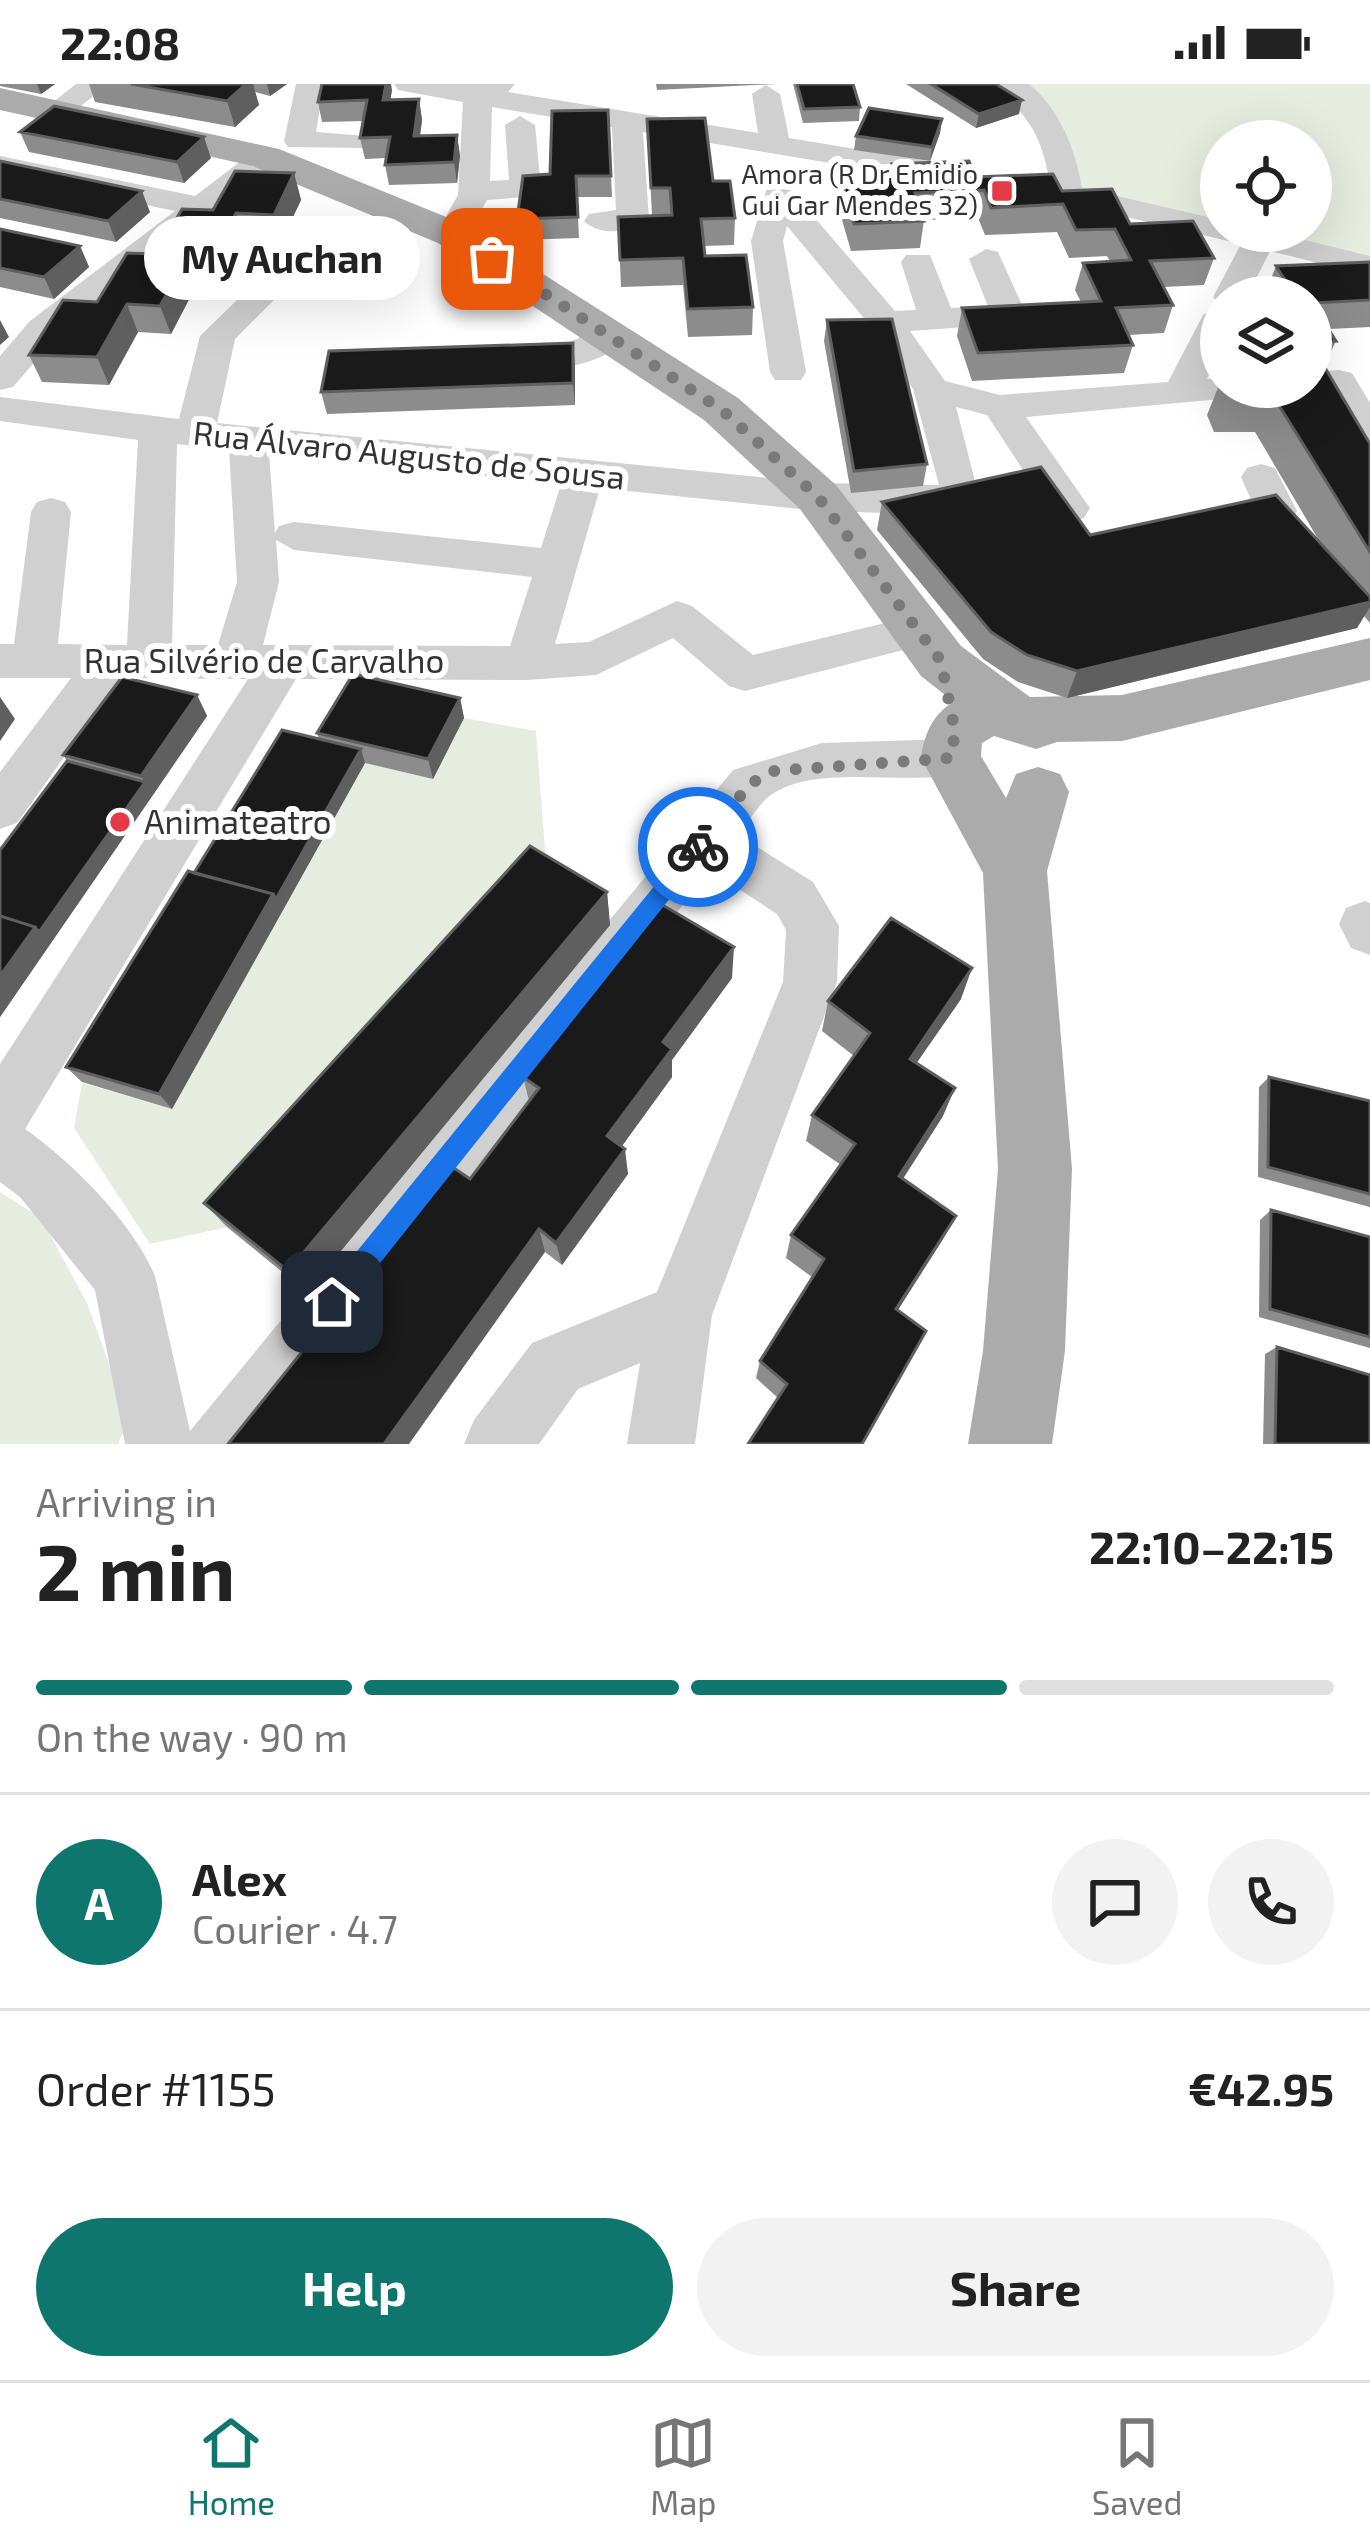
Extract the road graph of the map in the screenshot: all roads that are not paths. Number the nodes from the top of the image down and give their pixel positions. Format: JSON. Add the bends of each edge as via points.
{"nodes":[{"id":1,"x":94,"y":84,"type":"edge"},
{"id":2,"x":310,"y":84,"type":"edge"},
{"id":3,"x":408,"y":84,"type":"edge"},
{"id":4,"x":524,"y":84,"type":"edge"},
{"id":5,"x":1012,"y":85,"type":"edge"},
{"id":6,"x":560,"y":87,"type":"edge"},
{"id":7,"x":490,"y":91,"type":"edge"},
{"id":8,"x":0,"y":99,"type":"edge"},
{"id":9,"x":45,"y":118,"type":"junction"},
{"id":10,"x":627,"y":122,"type":"junction"},
{"id":11,"x":520,"y":125,"type":"dead end"},
{"id":12,"x":770,"y":127,"type":"junction"},
{"id":13,"x":354,"y":142,"type":"dead end"},
{"id":14,"x":0,"y":150,"type":"edge"},
{"id":15,"x":266,"y":158,"type":"junction"},
{"id":16,"x":0,"y":165,"type":"edge"},
{"id":17,"x":981,"y":178,"type":"edge"},
{"id":18,"x":1025,"y":185,"type":"edge"},
{"id":19,"x":474,"y":191,"type":"junction"},
{"id":20,"x":1067,"y":193,"type":"junction"},
{"id":21,"x":797,"y":201,"type":"junction"},
{"id":22,"x":206,"y":208,"type":"junction"},
{"id":23,"x":601,"y":221,"type":"dead end"},
{"id":24,"x":1200,"y":224,"type":"edge"},
{"id":25,"x":452,"y":234,"type":"junction"},
{"id":26,"x":1313,"y":252,"type":"edge"},
{"id":27,"x":86,"y":256,"type":"dead end"},
{"id":28,"x":986,"y":259,"type":"dead end"},
{"id":29,"x":918,"y":262,"type":"dead end"},
{"id":30,"x":292,"y":265,"type":"dead end"},
{"id":31,"x":1370,"y":266,"type":"edge"},
{"id":32,"x":128,"y":267,"type":"junction"},
{"id":33,"x":0,"y":317,"type":"edge"},
{"id":34,"x":937,"y":320,"type":"junction"},
{"id":35,"x":886,"y":322,"type":"junction"},
{"id":36,"x":43,"y":328,"type":"junction"},
{"id":37,"x":610,"y":336,"type":"junction"},
{"id":38,"x":1200,"y":357,"type":"edge"},
{"id":39,"x":479,"y":359,"type":"edge"},
{"id":40,"x":788,"y":372,"type":"dead end"},
{"id":41,"x":0,"y":379,"type":"edge"},
{"id":42,"x":932,"y":389,"type":"junction"},
{"id":43,"x":1332,"y":390,"type":"edge"},
{"id":44,"x":1200,"y":391,"type":"edge"},
{"id":45,"x":1182,"y":392,"type":"junction"},
{"id":46,"x":1000,"y":407,"type":"junction"},
{"id":47,"x":0,"y":409,"type":"edge"},
{"id":48,"x":1368,"y":430,"type":"edge"},
{"id":49,"x":176,"y":432,"type":"junction"},
{"id":50,"x":248,"y":439,"type":"junction"},
{"id":51,"x":584,"y":473,"type":"junction"},
{"id":52,"x":1261,"y":477,"type":"dead end"},
{"id":53,"x":956,"y":480,"type":"edge"},
{"id":54,"x":1054,"y":485,"type":"junction"},
{"id":55,"x":818,"y":497,"type":"junction"},
{"id":56,"x":51,"y":512,"type":"dead end"},
{"id":57,"x":1187,"y":529,"type":"edge"},
{"id":58,"x":294,"y":536,"type":"dead end"},
{"id":59,"x":1097,"y":547,"type":"edge"},
{"id":60,"x":557,"y":565,"type":"junction"},
{"id":61,"x":930,"y":646,"type":"junction"},
{"id":62,"x":1370,"y":659,"type":"edge"},
{"id":63,"x":17,"y":660,"type":"edge"},
{"id":64,"x":129,"y":660,"type":"junction"},
{"id":65,"x":260,"y":661,"type":"junction"},
{"id":66,"x":527,"y":663,"type":"junction"},
{"id":67,"x":1033,"y":749,"type":"junction"},
{"id":68,"x":958,"y":758,"type":"junction"},
{"id":69,"x":0,"y":809,"type":"edge"},
{"id":70,"x":704,"y":840,"type":"junction"},
{"id":71,"x":1015,"y":871,"type":"junction"},
{"id":72,"x":0,"y":1118,"type":"edge"},
{"id":73,"x":0,"y":1146,"type":"edge"},
{"id":74,"x":680,"y":1316,"type":"junction"},
{"id":75,"x":158,"y":1444,"type":"edge"},
{"id":76,"x":218,"y":1444,"type":"edge"},
{"id":77,"x":498,"y":1444,"type":"edge"},
{"id":78,"x":661,"y":1444,"type":"edge"},
{"id":79,"x":1010,"y":1444,"type":"edge"}],
"edges":[{"from":1,"to":9,"type":"street"},
{"from":2,"to":13,"type":"street","via":[[298,141]]},
{"from":3,"to":7,"type":"street"},
{"from":4,"to":6,"type":"street"},
{"from":5,"to":20,"type":"street","via":[[1039,106]]},
{"from":6,"to":12,"type":"street"},
{"from":7,"to":10,"type":"street"},
{"from":7,"to":19,"type":"street"},
{"from":8,"to":9,"type":"main road"},
{"from":9,"to":14,"type":"street"},
{"from":9,"to":15,"type":"main road"},
{"from":10,"to":12,"type":"street"},
{"from":10,"to":23,"type":"street","via":[[633,219]]},
{"from":11,"to":19,"type":"street","via":[[525,188]]},
{"from":12,"to":17,"type":"street"},
{"from":12,"to":21,"type":"street"},
{"from":15,"to":22,"type":"street"},
{"from":15,"to":25,"type":"main road"},
{"from":16,"to":22,"type":"street"},
{"from":18,"to":20,"type":"street"},
{"from":19,"to":25,"type":"street"},
{"from":20,"to":24,"type":"street"},
{"from":21,"to":35,"type":"street"},
{"from":21,"to":40,"type":"street","via":[[767,241]]},
{"from":22,"to":32,"type":"street"},
{"from":25,"to":37,"type":"main road"},
{"from":26,"to":31,"type":"street"},
{"from":27,"to":32,"type":"street"},
{"from":28,"to":34,"type":"street","via":[[1009,316]]},
{"from":29,"to":34,"type":"street"},
{"from":30,"to":49,"type":"street","via":[[218,336]]},
{"from":32,"to":36,"type":"street"},
{"from":33,"to":36,"type":"street"},
{"from":34,"to":35,"type":"street"},
{"from":35,"to":42,"type":"street"},
{"from":36,"to":41,"type":"street"},
{"from":37,"to":39,"type":"street","via":[[571,355]]},
{"from":37,"to":55,"type":"main road","via":[[722,410]]},
{"from":38,"to":45,"type":"street"},
{"from":42,"to":46,"type":"street"},
{"from":42,"to":53,"type":"street"},
{"from":43,"to":48,"type":"street"},
{"from":44,"to":45,"type":"street"},
{"from":45,"to":46,"type":"street"},
{"from":46,"to":54,"type":"street"},
{"from":47,"to":49,"type":"street","name":"Rua Álvaro Augusto de Sousa"},
{"from":49,"to":50,"type":"street","name":"Rua Álvaro Augusto de Sousa"},
{"from":49,"to":64,"type":"street"},
{"from":50,"to":51,"type":"street","name":"Rua Álvaro Augusto de Sousa"},
{"from":50,"to":65,"type":"street"},
{"from":51,"to":55,"type":"street","name":"Rua Álvaro Augusto de Sousa"},
{"from":51,"to":60,"type":"street"},
{"from":52,"to":57,"type":"street","via":[[1277,511]]},
{"from":54,"to":55,"type":"street","name":"Rua Álvaro Augusto de Sousa","via":[[924,500]]},
{"from":54,"to":59,"type":"street"},
{"from":55,"to":61,"type":"main road"},
{"from":56,"to":63,"type":"street"},
{"from":58,"to":60,"type":"street"},
{"from":60,"to":66,"type":"street"},
{"from":61,"to":66,"type":"street","name":"Rua Silvério de Carvalho","via":[[745,674],[677,617],[596,658]]},
{"from":61,"to":67,"type":"main road"},
{"from":61,"to":68,"type":"main road"},
{"from":62,"to":67,"type":"main road","via":[[1122,718]]},
{"from":63,"to":64,"type":"street","name":"Rua Silvério de Carvalho"},
{"from":64,"to":65,"type":"street","name":"Rua Silvério de Carvalho"},
{"from":64,"to":69,"type":"street"},
{"from":65,"to":66,"type":"street","name":"Rua Silvério de Carvalho"},
{"from":65,"to":72,"type":"street"},
{"from":67,"to":68,"type":"main road","via":[[979,716]]},
{"from":67,"to":68,"type":"main road","via":[[1004,798]]},
{"from":67,"to":71,"type":"main road"},
{"from":68,"to":70,"type":"street","via":[[773,771],[750,784]]},
{"from":68,"to":71,"type":"main road"},
{"from":70,"to":74,"type":"street","via":[[795,898],[813,926],[810,982]]},
{"from":70,"to":76,"type":"street"},
{"from":71,"to":79,"type":"main road","via":[[1035,1169]]},
{"from":73,"to":75,"type":"street","via":[[40,1176],[124,1276]]},
{"from":74,"to":77,"type":"street","via":[[555,1366]]},
{"from":74,"to":78,"type":"street"}]}
